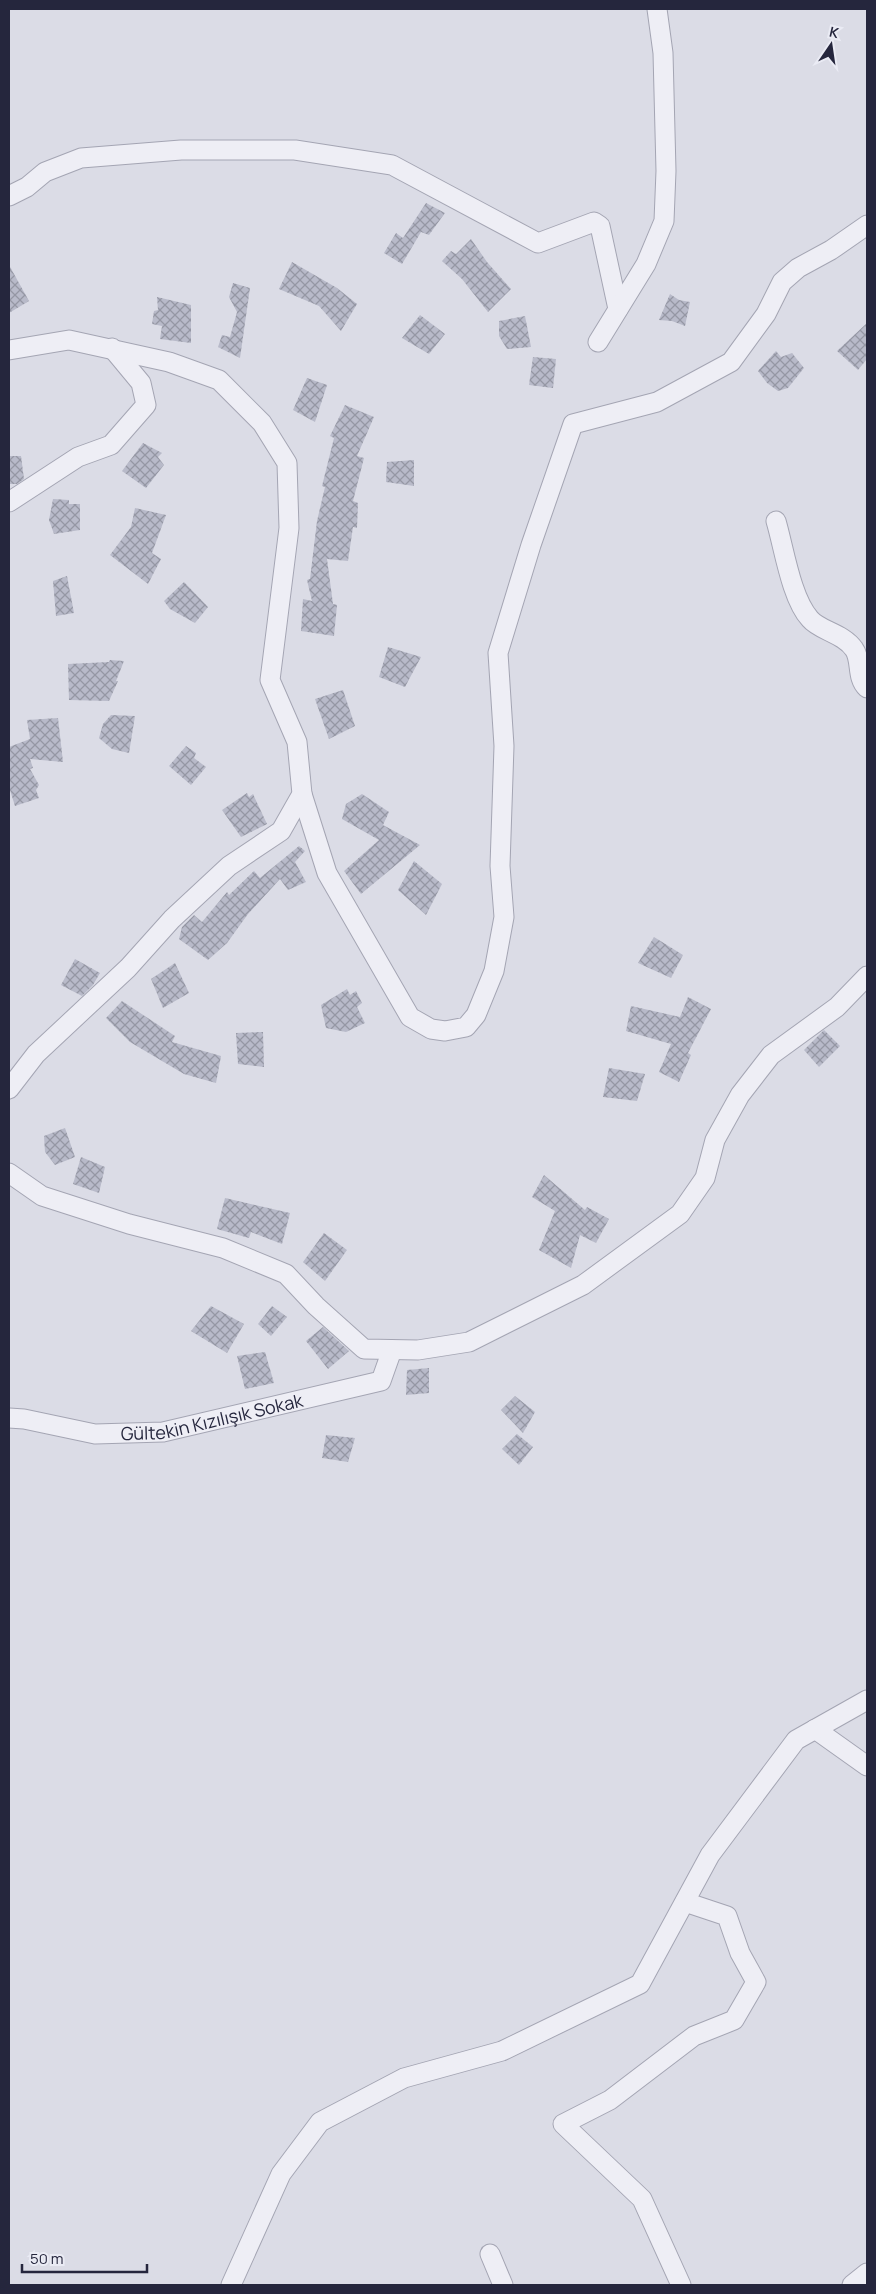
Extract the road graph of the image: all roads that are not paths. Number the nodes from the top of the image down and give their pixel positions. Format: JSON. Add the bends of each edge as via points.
{"nodes":[{"id":1,"x":656,"y":9,"type":"edge"},
{"id":2,"x":9,"y":196,"type":"edge"},
{"id":3,"x":867,"y":225,"type":"edge"},
{"id":4,"x":618,"y":309,"type":"junction"},
{"id":5,"x":598,"y":342,"type":"dead end"},
{"id":6,"x":112,"y":348,"type":"junction"},
{"id":7,"x":9,"y":350,"type":"edge"},
{"id":8,"x":9,"y":502,"type":"edge"},
{"id":9,"x":776,"y":521,"type":"dead end"},
{"id":10,"x":867,"y":688,"type":"edge"},
{"id":11,"x":302,"y":794,"type":"junction"},
{"id":12,"x":867,"y":976,"type":"edge"},
{"id":13,"x":9,"y":1089,"type":"edge"},
{"id":14,"x":9,"y":1173,"type":"edge"},
{"id":15,"x":392,"y":1350,"type":"junction"},
{"id":16,"x":9,"y":1418,"type":"edge"},
{"id":17,"x":867,"y":1700,"type":"edge"},
{"id":18,"x":815,"y":1729,"type":"junction"},
{"id":19,"x":867,"y":1766,"type":"edge"},
{"id":20,"x":684,"y":1902,"type":"junction"},
{"id":21,"x":490,"y":2254,"type":"dead end"},
{"id":22,"x":867,"y":2273,"type":"edge"},
{"id":23,"x":231,"y":2285,"type":"edge"},
{"id":24,"x":503,"y":2285,"type":"edge"},
{"id":25,"x":681,"y":2285,"type":"edge"},
{"id":26,"x":852,"y":2285,"type":"edge"}],
"edges":[{"from":1,"to":4,"type":"street","via":[[663,53],[664,220],[646,264]]},
{"from":2,"to":4,"type":"street","via":[[46,172],[81,158],[180,150],[295,150],[392,165],[538,243],[594,222],[600,226]]},
{"from":3,"to":11,"type":"street","via":[[798,268],[782,282],[766,314],[731,362],[657,402],[573,424],[498,653],[504,746],[500,866],[504,917],[494,971],[476,1015],[466,1027],[445,1031],[431,1029],[410,1017],[327,873]]},
{"from":4,"to":5,"type":"street"},
{"from":6,"to":7,"type":"street","via":[[69,340]]},
{"from":6,"to":8,"type":"street","via":[[141,383],[146,405],[111,445],[78,457]]},
{"from":6,"to":11,"type":"street","via":[[169,362],[219,380],[262,423],[287,464],[290,528],[270,680],[297,742]]},
{"from":9,"to":10,"type":"street","via":[[788,561],[790,581],[810,619],[838,634],[855,649],[862,683]]},
{"from":11,"to":13,"type":"street","via":[[281,831],[228,866],[128,968],[36,1054]]},
{"from":12,"to":15,"type":"street","via":[[837,1007],[772,1056],[740,1095],[715,1140],[705,1178],[680,1214],[584,1285],[469,1342],[418,1350]]},
{"from":14,"to":15,"type":"street","via":[[42,1196],[129,1224],[223,1248],[286,1274],[316,1306],[364,1348]]},
{"from":15,"to":16,"type":"street","name":"Gültekin Kızılışık Sokak","via":[[381,1381],[163,1432],[95,1434]]},
{"from":17,"to":18,"type":"street"},
{"from":18,"to":19,"type":"street"},
{"from":18,"to":20,"type":"street","via":[[796,1740],[710,1855]]},
{"from":20,"to":23,"type":"street","via":[[640,1984],[502,2051],[404,2078],[320,2122],[282,2174]]},
{"from":20,"to":25,"type":"street","via":[[727,1916],[740,1953],[756,1982],[734,2020],[694,2036],[610,2100],[563,2124],[642,2199]]},
{"from":21,"to":24,"type":"street"},
{"from":22,"to":26,"type":"street"}]}
